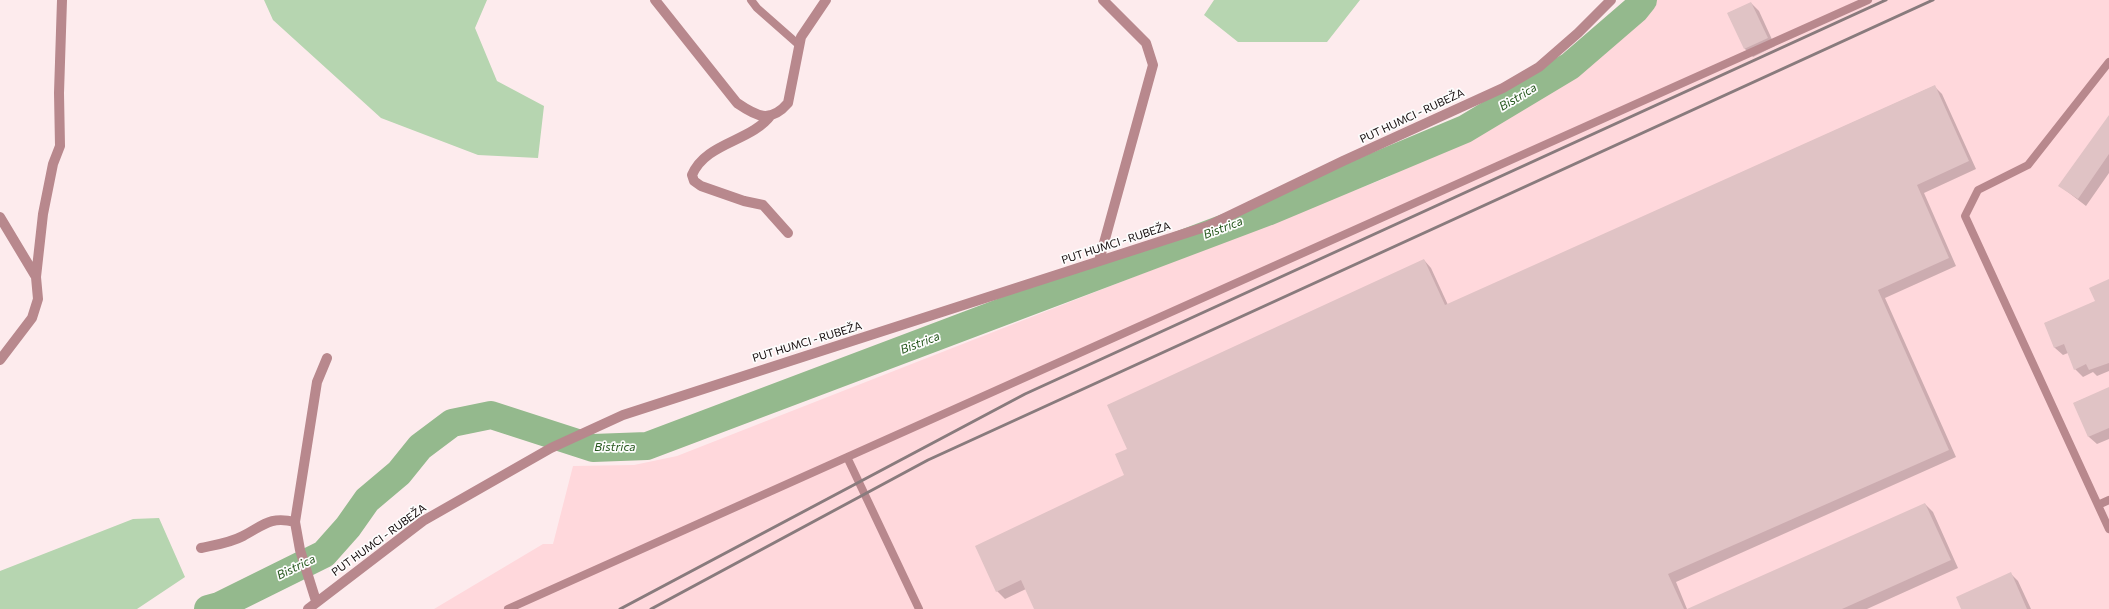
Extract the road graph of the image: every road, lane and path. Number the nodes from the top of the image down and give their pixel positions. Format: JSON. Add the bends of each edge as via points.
{"nodes":[{"id":1,"x":62,"y":0,"type":"edge"},
{"id":2,"x":655,"y":0,"type":"edge"},
{"id":3,"x":751,"y":0,"type":"edge"},
{"id":4,"x":826,"y":0,"type":"edge"},
{"id":5,"x":1103,"y":0,"type":"edge"},
{"id":6,"x":1611,"y":0,"type":"edge"},
{"id":7,"x":1868,"y":0,"type":"edge"},
{"id":8,"x":799,"y":45,"type":"junction"},
{"id":9,"x":2109,"y":62,"type":"edge"},
{"id":10,"x":771,"y":115,"type":"junction"},
{"id":11,"x":0,"y":217,"type":"edge"},
{"id":12,"x":788,"y":233,"type":"dead end"},
{"id":13,"x":1099,"y":261,"type":"junction"},
{"id":14,"x":36,"y":277,"type":"junction"},
{"id":15,"x":327,"y":358,"type":"dead end"},
{"id":16,"x":0,"y":360,"type":"edge"},
{"id":17,"x":847,"y":457,"type":"junction"},
{"id":18,"x":2109,"y":500,"type":"edge"},
{"id":19,"x":2098,"y":505,"type":"junction"},
{"id":20,"x":294,"y":522,"type":"junction"},
{"id":21,"x":2109,"y":529,"type":"edge"},
{"id":22,"x":201,"y":548,"type":"dead end"},
{"id":23,"x":316,"y":601,"type":"junction"},
{"id":24,"x":308,"y":609,"type":"edge"},
{"id":25,"x":508,"y":609,"type":"edge"},
{"id":26,"x":919,"y":609,"type":"edge"}],
"edges":[{"from":1,"to":14,"type":"street","via":[[60,146],[53,164],[43,214]]},
{"from":2,"to":10,"type":"street","via":[[736,103],[753,115]]},
{"from":3,"to":8,"type":"lane","via":[[756,8]]},
{"from":4,"to":8,"type":"street","via":[[801,37]]},
{"from":5,"to":13,"type":"street","via":[[1146,44],[1153,65]]},
{"from":6,"to":13,"type":"street","name":"PUT HUMCI - RUBEŽA","via":[[1578,33],[1539,66],[1503,88],[1208,226]]},
{"from":7,"to":17,"type":"lane"},
{"from":8,"to":10,"type":"street","via":[[788,104]]},
{"from":9,"to":19,"type":"lane","via":[[2028,165],[1978,190],[1965,216]]},
{"from":10,"to":12,"type":"street","via":[[764,125],[706,156],[696,166],[692,175],[701,186],[744,202],[763,205]]},
{"from":11,"to":14,"type":"street"},
{"from":13,"to":23,"type":"street","name":"PUT HUMCI - RUBEŽA","via":[[622,415],[552,448],[423,521]]},
{"from":14,"to":16,"type":"street","via":[[38,299],[32,318]]},
{"from":15,"to":20,"type":"street","via":[[317,382]]},
{"from":17,"to":25,"type":"lane"},
{"from":17,"to":26,"type":"lane"},
{"from":18,"to":19,"type":"lane"},
{"from":19,"to":21,"type":"lane"},
{"from":20,"to":22,"type":"street","via":[[280,519],[264,523],[243,536]]},
{"from":20,"to":23,"type":"street"},
{"from":23,"to":24,"type":"street","name":"PUT HUMCI - RUBEŽA"}]}
